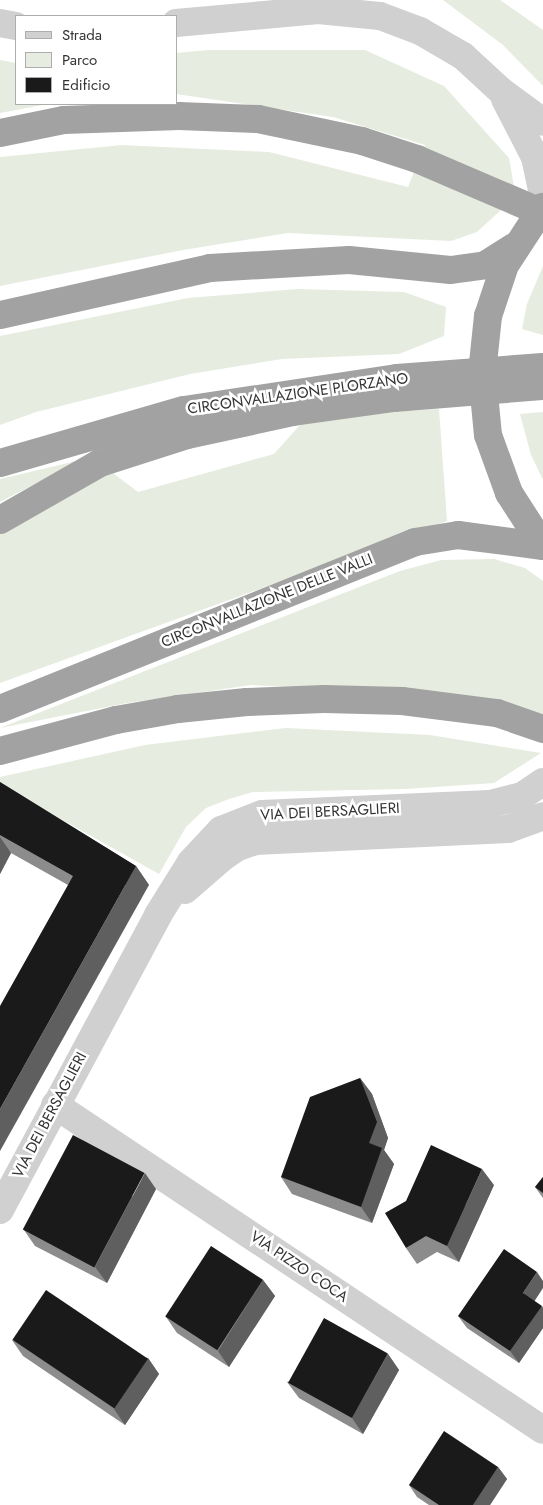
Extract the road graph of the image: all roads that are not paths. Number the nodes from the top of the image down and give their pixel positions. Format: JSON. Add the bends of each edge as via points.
{"nodes":[{"id":1,"x":0,"y":23,"type":"edge"},
{"id":2,"x":178,"y":23,"type":"edge"},
{"id":3,"x":15,"y":26,"type":"edge"},
{"id":4,"x":501,"y":91,"type":"junction"},
{"id":5,"x":543,"y":122,"type":"edge"},
{"id":6,"x":0,"y":133,"type":"edge"},
{"id":7,"x":542,"y":210,"type":"edge"},
{"id":8,"x":509,"y":258,"type":"junction"},
{"id":9,"x":0,"y":315,"type":"edge"},
{"id":10,"x":543,"y":367,"type":"edge"},
{"id":11,"x":543,"y":386,"type":"edge"},
{"id":12,"x":0,"y":463,"type":"edge"},
{"id":13,"x":0,"y":520,"type":"edge"},
{"id":14,"x":543,"y":546,"type":"edge"},
{"id":15,"x":0,"y":709,"type":"edge"},
{"id":16,"x":543,"y":728,"type":"edge"},
{"id":17,"x":0,"y":751,"type":"edge"},
{"id":18,"x":543,"y":782,"type":"edge"},
{"id":19,"x":543,"y":816,"type":"edge"},
{"id":20,"x":158,"y":915,"type":"junction"},
{"id":21,"x":55,"y":1105,"type":"junction"},
{"id":22,"x":0,"y":1210,"type":"edge"},
{"id":23,"x":543,"y":1430,"type":"edge"}],
"edges":[{"from":1,"to":3,"type":"street"},
{"from":2,"to":4,"type":"street","via":[[318,10],[380,16],[420,31],[463,56]]},
{"from":4,"to":5,"type":"street"},
{"from":4,"to":7,"type":"street","via":[[535,157],[542,189]]},
{"from":6,"to":7,"type":"highway","bridge":true,"via":[[64,120],[179,116],[258,119],[345,137],[398,153],[451,171]]},
{"from":7,"to":8,"type":"highway"},
{"from":8,"to":9,"type":"highway","via":[[451,270],[348,260],[210,268]]},
{"from":8,"to":14,"type":"highway","bridge":true,"via":[[488,316],[482,380],[488,435],[509,493]]},
{"from":10,"to":12,"type":"highway","name":"CIRCONVALLAZIONE PLORZANO","via":[[398,378],[184,410]]},
{"from":11,"to":13,"type":"highway","name":"CIRCONVALLAZIONE PLORZANO","via":[[376,400],[293,412],[187,435],[100,463]]},
{"from":14,"to":15,"type":"highway","name":"CIRCONVALLAZIONE DELLE VALLI","via":[[458,535],[416,542]]},
{"from":16,"to":17,"type":"highway","via":[[497,713],[402,701],[324,699],[247,702],[116,720]]},
{"from":18,"to":20,"type":"street","name":"VIA DEI BERSAGLIERI","via":[[522,796],[490,804],[262,814],[241,820],[221,830],[203,849]]},
{"from":19,"to":20,"type":"street","name":"VIA DEI BERSAGLIERI","via":[[508,829],[255,842],[238,847],[223,857]]},
{"from":20,"to":21,"type":"street","name":"VIA DEI BERSAGLIERI"},
{"from":21,"to":22,"type":"street","name":"VIA DEI BERSAGLIERI"},
{"from":21,"to":23,"type":"street","name":"VIA PIZZO COCA"}]}
